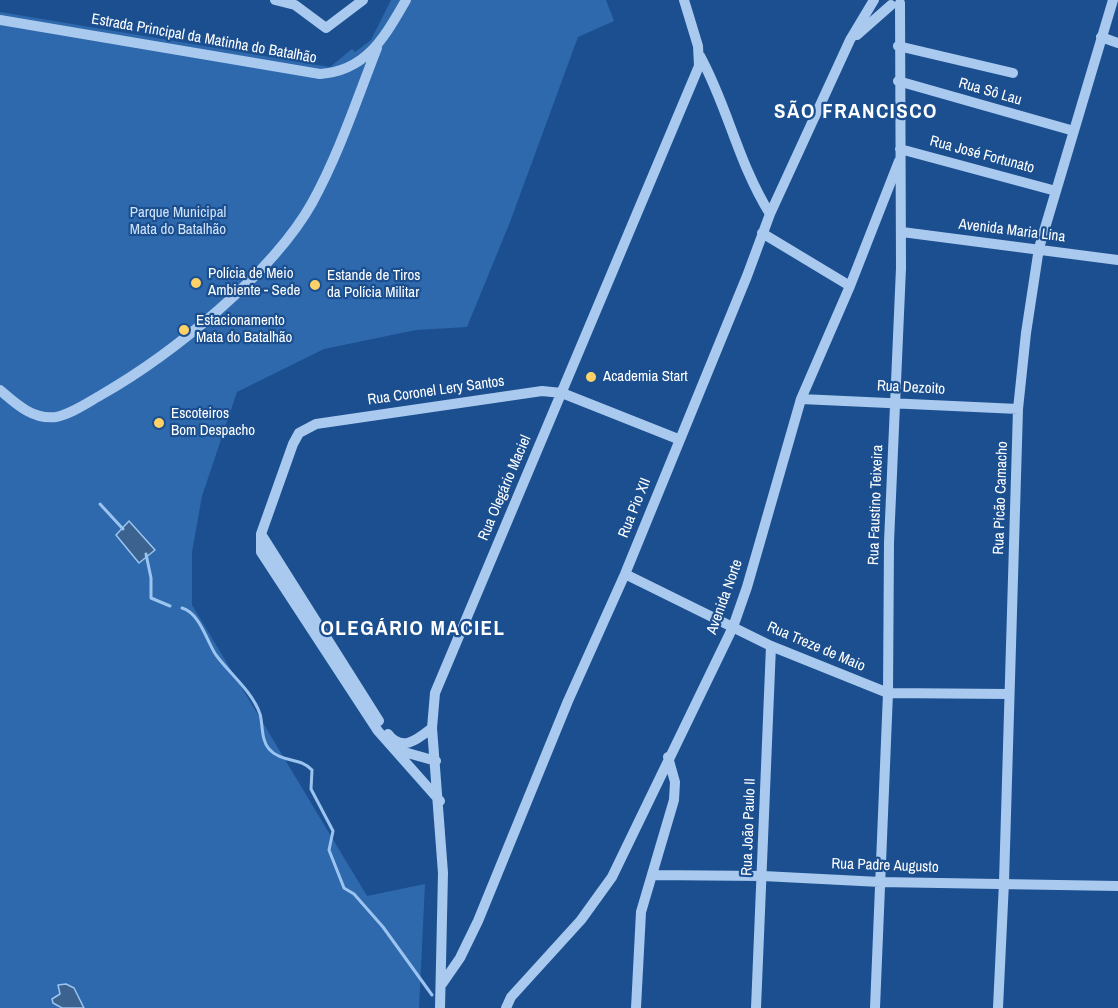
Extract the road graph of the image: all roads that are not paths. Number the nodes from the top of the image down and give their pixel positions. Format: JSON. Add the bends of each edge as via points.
{"nodes":[{"id":1,"x":275,"y":0,"type":"edge"},
{"id":2,"x":363,"y":0,"type":"edge"},
{"id":3,"x":406,"y":0,"type":"edge"},
{"id":4,"x":684,"y":0,"type":"edge"},
{"id":5,"x":874,"y":0,"type":"edge"},
{"id":6,"x":1113,"y":0,"type":"edge"},
{"id":7,"x":894,"y":2,"type":"edge"},
{"id":8,"x":0,"y":20,"type":"edge"},
{"id":9,"x":1101,"y":37,"type":"junction"},
{"id":10,"x":850,"y":40,"type":"junction"},
{"id":11,"x":1118,"y":43,"type":"edge"},
{"id":12,"x":898,"y":46,"type":"junction"},
{"id":13,"x":377,"y":48,"type":"junction"},
{"id":14,"x":699,"y":56,"type":"junction"},
{"id":15,"x":1013,"y":73,"type":"dead end"},
{"id":16,"x":898,"y":81,"type":"junction"},
{"id":17,"x":1074,"y":131,"type":"junction"},
{"id":18,"x":900,"y":154,"type":"junction"},
{"id":19,"x":1056,"y":190,"type":"junction"},
{"id":20,"x":770,"y":214,"type":"junction"},
{"id":21,"x":902,"y":232,"type":"junction"},
{"id":22,"x":762,"y":233,"type":"junction"},
{"id":23,"x":1039,"y":248,"type":"junction"},
{"id":24,"x":1118,"y":260,"type":"edge"},
{"id":25,"x":850,"y":286,"type":"junction"},
{"id":26,"x":0,"y":390,"type":"edge"},
{"id":27,"x":562,"y":393,"type":"junction"},
{"id":28,"x":801,"y":399,"type":"junction"},
{"id":29,"x":896,"y":402,"type":"junction"},
{"id":30,"x":1018,"y":410,"type":"junction"},
{"id":31,"x":678,"y":439,"type":"junction"},
{"id":32,"x":625,"y":574,"type":"junction"},
{"id":33,"x":733,"y":627,"type":"junction"},
{"id":34,"x":771,"y":646,"type":"junction"},
{"id":35,"x":888,"y":693,"type":"junction"},
{"id":36,"x":1008,"y":694,"type":"junction"},
{"id":37,"x":432,"y":728,"type":"junction"},
{"id":38,"x":391,"y":742,"type":"junction"},
{"id":39,"x":668,"y":758,"type":"junction"},
{"id":40,"x":436,"y":761,"type":"junction"},
{"id":41,"x":440,"y":801,"type":"junction"},
{"id":42,"x":652,"y":875,"type":"junction"},
{"id":43,"x":763,"y":876,"type":"junction"},
{"id":44,"x":880,"y":882,"type":"junction"},
{"id":45,"x":1004,"y":882,"type":"junction"},
{"id":46,"x":1118,"y":886,"type":"edge"},
{"id":47,"x":442,"y":984,"type":"junction"},
{"id":48,"x":440,"y":1008,"type":"edge"},
{"id":49,"x":506,"y":1008,"type":"edge"},
{"id":50,"x":636,"y":1008,"type":"edge"},
{"id":51,"x":756,"y":1008,"type":"edge"},
{"id":52,"x":876,"y":1008,"type":"edge"},
{"id":53,"x":998,"y":1008,"type":"edge"}],
"edges":[{"from":1,"to":2,"type":"street","via":[[295,5],[326,28]]},
{"from":3,"to":13,"type":"street","name":"Estrada Principal da Matinha do Batalhão"},
{"from":4,"to":14,"type":"street"},
{"from":5,"to":10,"type":"street","name":"Rua Pio XII"},
{"from":6,"to":9,"type":"street","name":"Rua Picão Camacho"},
{"from":7,"to":10,"type":"street","name":"Rua Pio XII"},
{"from":7,"to":12,"type":"street","name":"Rua Faustino Teixeira"},
{"from":8,"to":13,"type":"street","name":"Estrada Principal da Matinha do Batalhão","via":[[320,74],[350,66]]},
{"from":9,"to":11,"type":"street"},
{"from":9,"to":17,"type":"street","name":"Rua Picão Camacho"},
{"from":10,"to":20,"type":"street","name":"Rua Pio XII"},
{"from":12,"to":15,"type":"street"},
{"from":12,"to":16,"type":"street","name":"Rua Faustino Teixeira"},
{"from":13,"to":26,"type":"street","via":[[312,204],[279,249],[225,303],[170,350],[122,383],[56,417],[29,413]]},
{"from":14,"to":20,"type":"street","via":[[717,92],[740,157]]},
{"from":14,"to":27,"type":"street","name":"Rua Olegário Maciel","via":[[699,66]]},
{"from":16,"to":17,"type":"street","name":"Rua Sô Lau"},
{"from":16,"to":18,"type":"street","name":"Rua Faustino Teixeira"},
{"from":17,"to":19,"type":"street","name":"Rua Picão Camacho"},
{"from":18,"to":19,"type":"street","name":"Rua José Fortunato"},
{"from":18,"to":21,"type":"street","name":"Rua Faustino Teixeira"},
{"from":18,"to":25,"type":"street","name":"Avenida Norte"},
{"from":19,"to":23,"type":"street","name":"Rua Picão Camacho"},
{"from":20,"to":22,"type":"street","name":"Rua Pio XII"},
{"from":21,"to":23,"type":"street","name":"Avenida Maria Lina"},
{"from":21,"to":29,"type":"street","name":"Rua Faustino Teixeira"},
{"from":22,"to":25,"type":"street"},
{"from":22,"to":31,"type":"street","name":"Rua Pio XII"},
{"from":23,"to":24,"type":"street","name":"Avenida Maria Lina"},
{"from":23,"to":30,"type":"street","name":"Rua Picão Camacho"},
{"from":25,"to":28,"type":"street","name":"Avenida Norte"},
{"from":27,"to":31,"type":"street","name":"Rua Coronel Lery Santos"},
{"from":27,"to":37,"type":"street","name":"Rua Olegário Maciel","via":[[437,685]]},
{"from":27,"to":38,"type":"street","name":"Rua Coronel Lery Santos","via":[[542,391],[316,424],[306,428],[293,444],[261,534],[261,552]]},
{"from":28,"to":29,"type":"street","name":"Rua Dezoito"},
{"from":28,"to":33,"type":"street","name":"Avenida Norte"},
{"from":29,"to":30,"type":"street","name":"Rua Dezoito"},
{"from":29,"to":35,"type":"street","name":"Rua Faustino Teixeira","via":[[889,542]]},
{"from":30,"to":36,"type":"street","name":"Rua Picão Camacho"},
{"from":31,"to":32,"type":"street","name":"Rua Pio XII"},
{"from":32,"to":33,"type":"street","name":"Rua Treze de Maio"},
{"from":32,"to":47,"type":"street","name":"Rua Pio XII","via":[[478,921]]},
{"from":33,"to":34,"type":"street","name":"Rua Treze de Maio"},
{"from":33,"to":39,"type":"street","name":"Avenida Norte"},
{"from":34,"to":35,"type":"street","name":"Rua Treze de Maio"},
{"from":34,"to":43,"type":"street","name":"Rua João Paulo II"},
{"from":35,"to":36,"type":"street","name":"Rua Treze de Maio"},
{"from":35,"to":44,"type":"street","name":"Rua Faustino Teixeira"},
{"from":36,"to":45,"type":"street","name":"Rua Picão Camacho"},
{"from":37,"to":38,"type":"street","via":[[410,743]]},
{"from":37,"to":40,"type":"street","name":"Rua Olegário Maciel"},
{"from":38,"to":40,"type":"street","via":[[410,756]]},
{"from":38,"to":41,"type":"street","name":"Rua Coronel Lery Santos"},
{"from":39,"to":42,"type":"street","via":[[675,782],[674,800]]},
{"from":39,"to":49,"type":"street","name":"Avenida Norte","via":[[612,877]]},
{"from":40,"to":41,"type":"street","name":"Rua Olegário Maciel"},
{"from":41,"to":47,"type":"street","name":"Rua Olegário Maciel","via":[[444,873]]},
{"from":42,"to":43,"type":"street","name":"Rua Padre Augusto"},
{"from":42,"to":50,"type":"street","via":[[641,912]]},
{"from":43,"to":44,"type":"street","name":"Rua Padre Augusto"},
{"from":43,"to":51,"type":"street","name":"Rua João Paulo II"},
{"from":44,"to":45,"type":"street","name":"Rua Padre Augusto"},
{"from":44,"to":52,"type":"street","name":"Rua Faustino Teixeira"},
{"from":45,"to":46,"type":"street","name":"Rua Padre Augusto"},
{"from":45,"to":53,"type":"street","name":"Rua Picão Camacho"},
{"from":47,"to":48,"type":"street","name":"Rua Olegário Maciel"}]}
